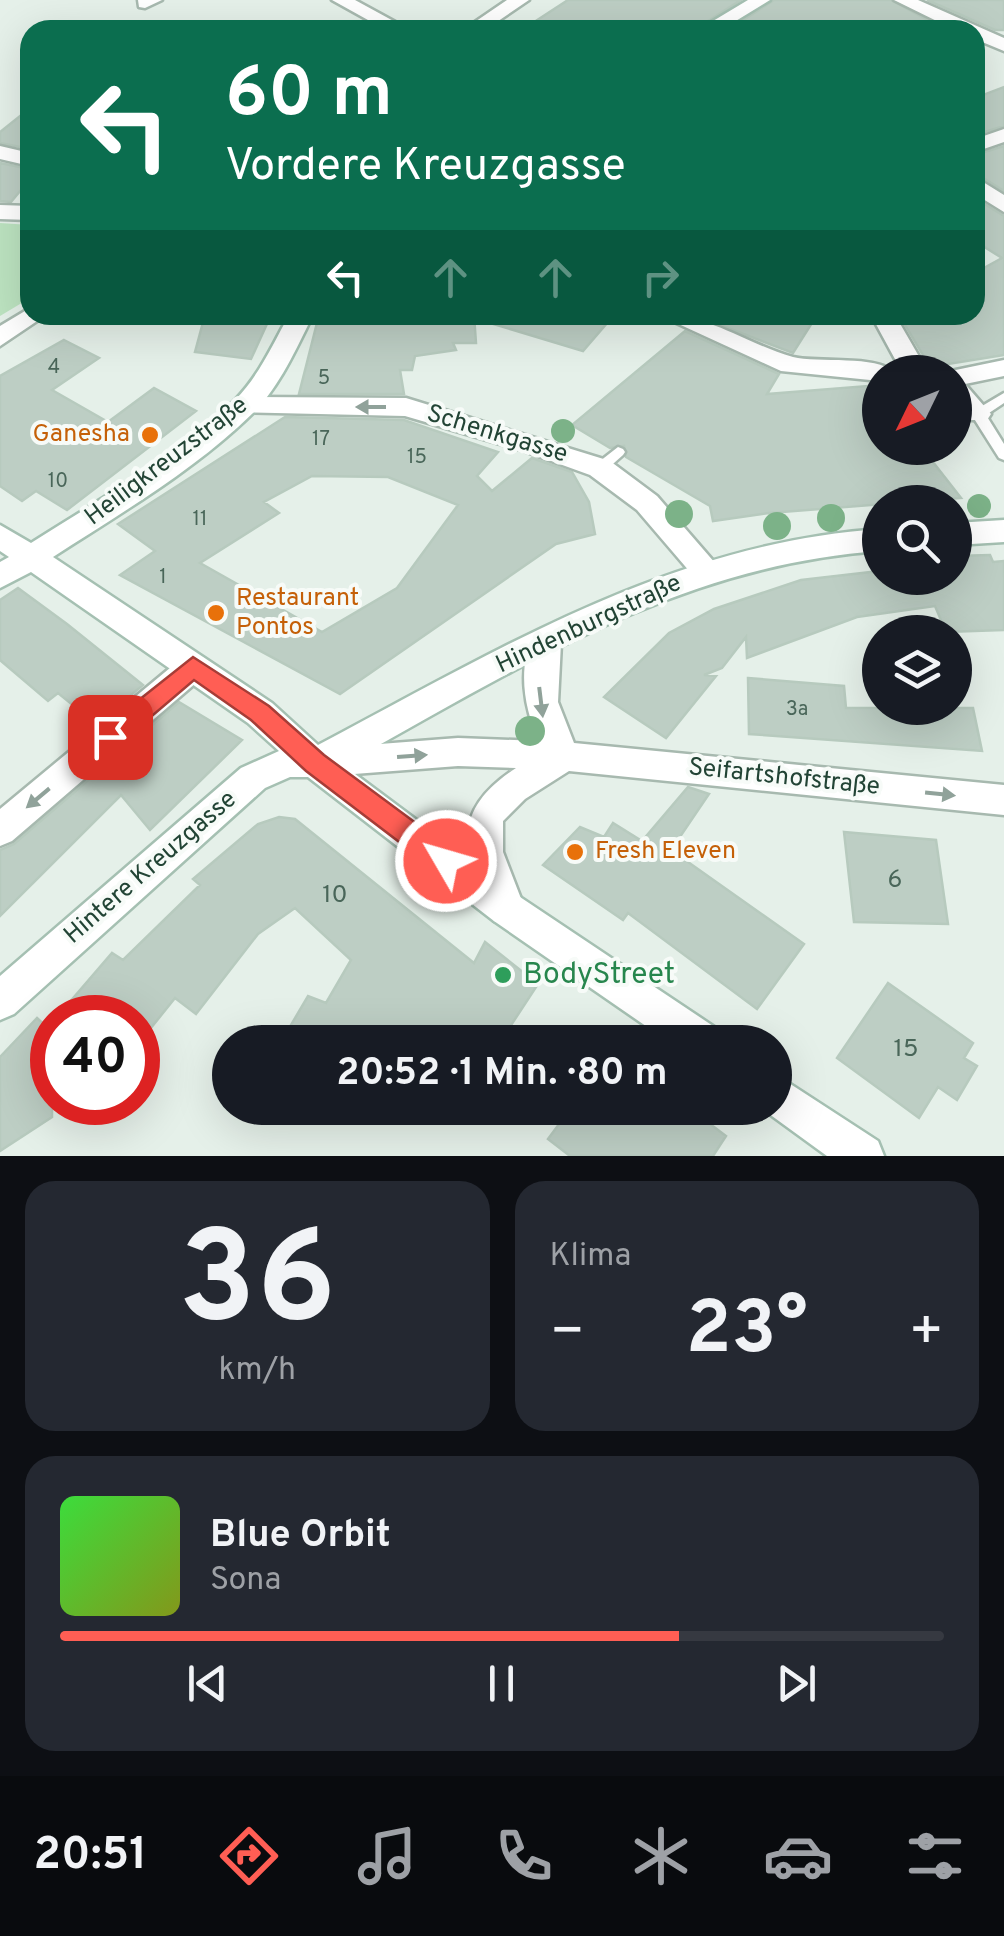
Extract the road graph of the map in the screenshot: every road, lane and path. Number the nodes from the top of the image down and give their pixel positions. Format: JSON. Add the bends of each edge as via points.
{"nodes":[{"id":1,"x":340,"y":0,"type":"edge"},
{"id":2,"x":520,"y":0,"type":"edge"},
{"id":3,"x":761,"y":0,"type":"edge"},
{"id":4,"x":912,"y":4,"type":"edge"},
{"id":5,"x":381,"y":20,"type":"edge"},
{"id":6,"x":488,"y":20,"type":"edge"},
{"id":7,"x":725,"y":20,"type":"edge"},
{"id":8,"x":948,"y":20,"type":"edge"},
{"id":9,"x":296,"y":325,"type":"edge"},
{"id":10,"x":695,"y":325,"type":"edge"},
{"id":11,"x":889,"y":325,"type":"edge"},
{"id":12,"x":905,"y":355,"type":"edge"},
{"id":13,"x":1004,"y":368,"type":"edge"},
{"id":14,"x":862,"y":371,"type":"edge"},
{"id":15,"x":972,"y":375,"type":"edge"},
{"id":16,"x":1004,"y":397,"type":"edge"},
{"id":17,"x":244,"y":406,"type":"junction"},
{"id":18,"x":972,"y":408,"type":"edge"},
{"id":19,"x":972,"y":417,"type":"edge"},
{"id":20,"x":1004,"y":455,"type":"edge"},
{"id":21,"x":1004,"y":531,"type":"edge"},
{"id":22,"x":972,"y":533,"type":"edge"},
{"id":23,"x":0,"y":536,"type":"edge"},
{"id":24,"x":862,"y":542,"type":"edge"},
{"id":25,"x":33,"y":558,"type":"junction"},
{"id":26,"x":707,"y":571,"type":"junction"},
{"id":27,"x":0,"y":578,"type":"edge"},
{"id":28,"x":545,"y":643,"type":"junction"},
{"id":29,"x":193,"y":667,"type":"junction"},
{"id":30,"x":564,"y":756,"type":"junction"},
{"id":31,"x":315,"y":763,"type":"junction"},
{"id":32,"x":1004,"y":800,"type":"edge"},
{"id":33,"x":0,"y":830,"type":"edge"},
{"id":34,"x":508,"y":909,"type":"junction"},
{"id":35,"x":0,"y":1001,"type":"edge"},
{"id":36,"x":677,"y":1025,"type":"edge"},
{"id":37,"x":792,"y":1106,"type":"edge"},
{"id":38,"x":863,"y":1156,"type":"edge"}],
"edges":[{"from":1,"to":5,"type":"street"},
{"from":2,"to":6,"type":"street"},
{"from":3,"to":7,"type":"street"},
{"from":4,"to":8,"type":"street"},
{"from":9,"to":17,"type":"street","name":"Heiligkreuzstraße"},
{"from":10,"to":14,"type":"street","via":[[790,365]]},
{"from":11,"to":12,"type":"street"},
{"from":13,"to":15,"type":"street"},
{"from":16,"to":18,"type":"lane"},
{"from":17,"to":25,"type":"street","name":"Heiligkreuzstraße","via":[[143,486]]},
{"from":26,"to":17,"type":"street","name":"Schenkgasse","one_way":true,"via":[[608,460],[406,407]]},
{"from":19,"to":20,"type":"lane"},
{"from":21,"to":22,"type":"street"},
{"from":23,"to":25,"type":"street"},
{"from":24,"to":26,"type":"street","name":"Hindenburgstraße","via":[[756,556]]},
{"from":25,"to":27,"type":"street","name":"Heiligkreuzstraße"},
{"from":25,"to":29,"type":"street"},
{"from":26,"to":28,"type":"street","name":"Hindenburgstraße"},
{"from":28,"to":30,"type":"street","one_way":true,"via":[[538,680],[544,721]]},
{"from":28,"to":31,"type":"street","name":"Hindenburgstraße"},
{"from":29,"to":31,"type":"street","via":[[260,713]]},
{"from":29,"to":33,"type":"street","one_way":true},
{"from":31,"to":30,"type":"street","name":"Seifartshofstraße","one_way":true,"via":[[458,752]]},
{"from":30,"to":32,"type":"street","name":"Seifartshofstraße","one_way":true},
{"from":30,"to":34,"type":"street","via":[[508,791],[482,826],[482,855]]},
{"from":31,"to":34,"type":"street"},
{"from":31,"to":35,"type":"street","name":"Hintere Kreuzgasse","via":[[288,763],[253,778]]},
{"from":34,"to":36,"type":"street"},
{"from":37,"to":38,"type":"street"}]}
